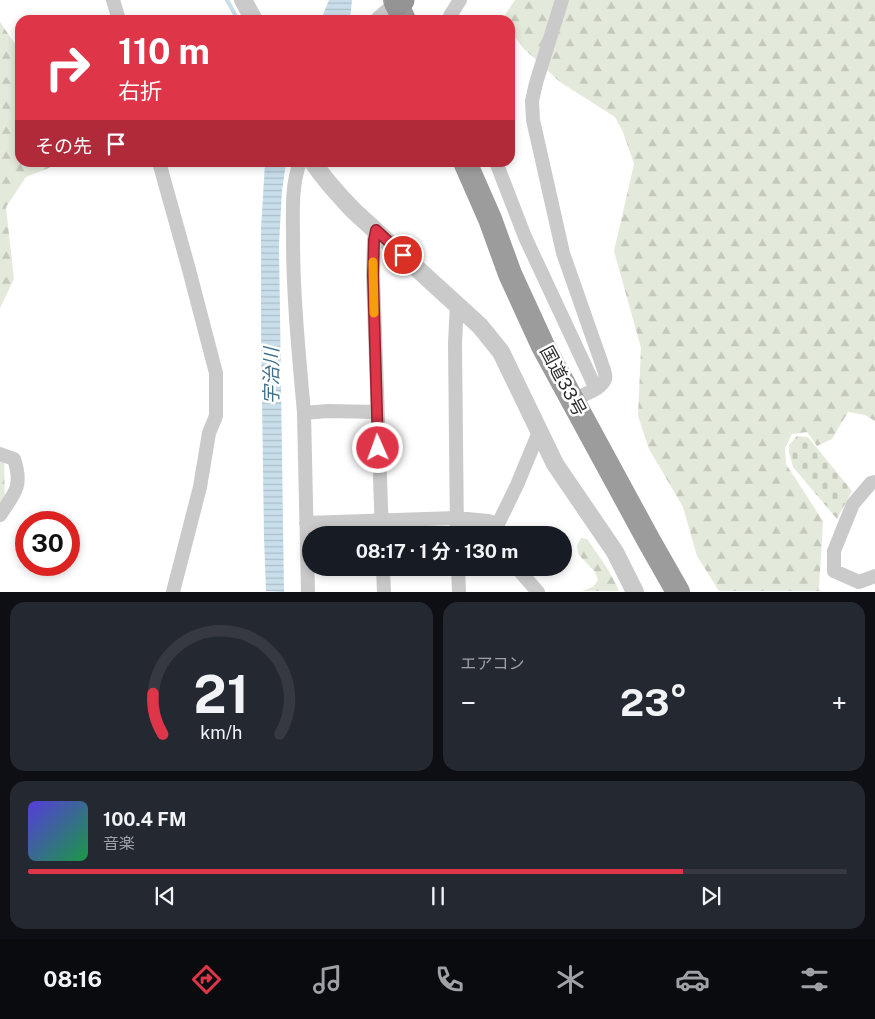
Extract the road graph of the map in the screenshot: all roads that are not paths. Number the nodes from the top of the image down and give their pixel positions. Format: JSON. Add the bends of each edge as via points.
{"nodes":[{"id":1,"x":113,"y":0,"type":"edge"},
{"id":2,"x":243,"y":0,"type":"edge"},
{"id":3,"x":460,"y":0,"type":"edge"},
{"id":4,"x":562,"y":0,"type":"edge"},
{"id":5,"x":399,"y":6,"type":"edge"},
{"id":6,"x":118,"y":15,"type":"edge"},
{"id":7,"x":251,"y":15,"type":"edge"},
{"id":8,"x":386,"y":15,"type":"edge"},
{"id":9,"x":452,"y":15,"type":"edge"},
{"id":10,"x":160,"y":167,"type":"edge"},
{"id":11,"x":298,"y":167,"type":"edge"},
{"id":12,"x":316,"y":167,"type":"edge"},
{"id":13,"x":467,"y":167,"type":"edge"},
{"id":14,"x":498,"y":167,"type":"edge"},
{"id":15,"x":376,"y":230,"type":"junction"},
{"id":16,"x":457,"y":303,"type":"junction"},
{"id":17,"x":596,"y":389,"type":"junction"},
{"id":18,"x":572,"y":400,"type":"junction"},
{"id":19,"x":377,"y":412,"type":"junction"},
{"id":20,"x":304,"y":413,"type":"junction"},
{"id":21,"x":539,"y":432,"type":"junction"},
{"id":22,"x":0,"y":454,"type":"edge"},
{"id":23,"x":875,"y":482,"type":"edge"},
{"id":24,"x":0,"y":515,"type":"edge"},
{"id":25,"x":456,"y":518,"type":"junction"},
{"id":26,"x":382,"y":520,"type":"junction"},
{"id":27,"x":306,"y":523,"type":"junction"},
{"id":28,"x":382,"y":526,"type":"edge"},
{"id":29,"x":456,"y":526,"type":"edge"},
{"id":30,"x":494,"y":526,"type":"edge"},
{"id":31,"x":498,"y":526,"type":"edge"},
{"id":32,"x":383,"y":576,"type":"edge"},
{"id":33,"x":458,"y":576,"type":"edge"},
{"id":34,"x":524,"y":576,"type":"edge"},
{"id":35,"x":875,"y":576,"type":"edge"},
{"id":36,"x":174,"y":592,"type":"edge"},
{"id":37,"x":308,"y":592,"type":"edge"},
{"id":38,"x":384,"y":592,"type":"edge"},
{"id":39,"x":459,"y":592,"type":"edge"},
{"id":40,"x":538,"y":592,"type":"edge"},
{"id":41,"x":635,"y":592,"type":"edge"},
{"id":42,"x":678,"y":592,"type":"edge"},
{"id":43,"x":694,"y":592,"type":"edge"}],
"edges":[{"from":1,"to":6,"type":"street"},
{"from":2,"to":7,"type":"street"},
{"from":3,"to":9,"type":"street"},
{"from":4,"to":17,"type":"street","via":[[536,83],[532,101],[533,120],[563,254],[606,378]]},
{"from":5,"to":8,"type":"street"},
{"from":10,"to":36,"type":"street","via":[[216,373],[216,416]]},
{"from":11,"to":20,"type":"street","via":[[293,199],[293,280]]},
{"from":12,"to":15,"type":"street","via":[[336,193]]},
{"from":13,"to":18,"type":"highway","name":"国道33号","via":[[510,274]]},
{"from":14,"to":17,"type":"street","via":[[525,237]]},
{"from":15,"to":16,"type":"street"},
{"from":15,"to":19,"type":"street","via":[[373,275]]},
{"from":16,"to":21,"type":"street","via":[[501,352]]},
{"from":16,"to":25,"type":"street"},
{"from":17,"to":18,"type":"street"},
{"from":18,"to":42,"type":"highway","name":"国道33号"},
{"from":18,"to":43,"type":"highway"},
{"from":19,"to":20,"type":"street"},
{"from":19,"to":26,"type":"street"},
{"from":20,"to":27,"type":"street"},
{"from":21,"to":31,"type":"street"},
{"from":21,"to":41,"type":"street","via":[[555,464],[615,552]]},
{"from":22,"to":24,"type":"street","via":[[14,459],[19,473],[16,491]]},
{"from":23,"to":35,"type":"street","via":[[853,504],[834,551],[834,570],[859,582]]},
{"from":25,"to":26,"type":"street"},
{"from":25,"to":29,"type":"street"},
{"from":25,"to":30,"type":"street","via":[[488,521]]},
{"from":26,"to":27,"type":"street"},
{"from":26,"to":28,"type":"street"},
{"from":27,"to":37,"type":"street"},
{"from":32,"to":38,"type":"street"},
{"from":33,"to":39,"type":"street"},
{"from":34,"to":40,"type":"street"}]}
